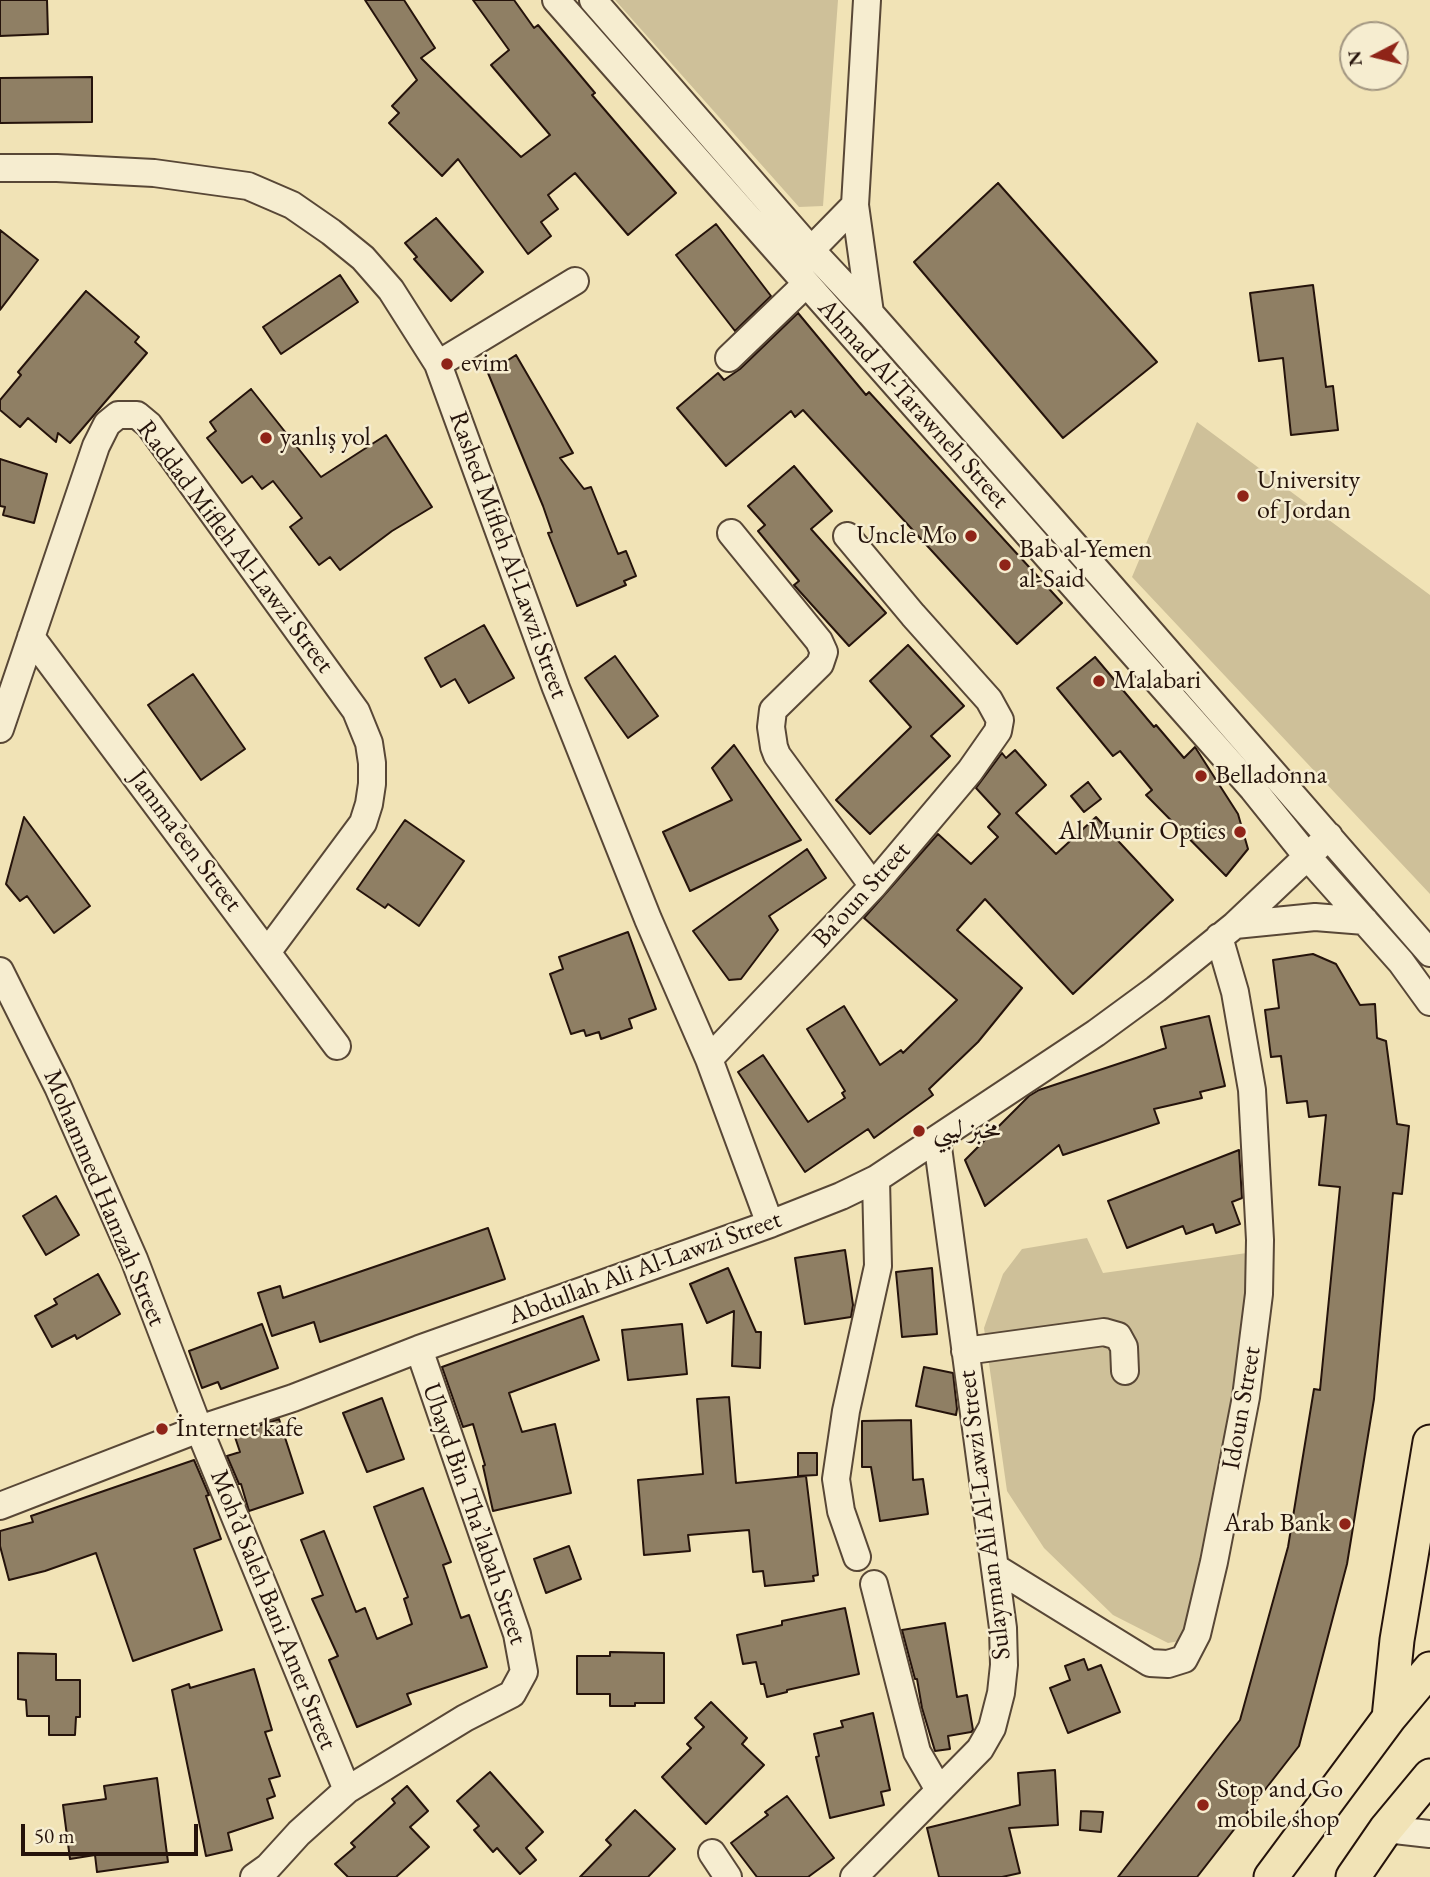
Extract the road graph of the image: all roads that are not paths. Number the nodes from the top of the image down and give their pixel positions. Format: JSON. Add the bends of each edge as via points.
{"nodes":[{"id":1,"x":556,"y":0,"type":"edge"},
{"id":2,"x":593,"y":0,"type":"edge"},
{"id":3,"x":867,"y":0,"type":"edge"},
{"id":4,"x":0,"y":168,"type":"edge"},
{"id":5,"x":855,"y":205,"type":"junction"},
{"id":6,"x":811,"y":250,"type":"junction"},
{"id":7,"x":576,"y":281,"type":"dead end"},
{"id":8,"x":806,"y":284,"type":"junction"},
{"id":9,"x":870,"y":313,"type":"junction"},
{"id":10,"x":729,"y":358,"type":"dead end"},
{"id":11,"x":438,"y":364,"type":"junction"},
{"id":12,"x":731,"y":533,"type":"dead end"},
{"id":13,"x":847,"y":536,"type":"dead end"},
{"id":14,"x":31,"y":637,"type":"junction"},
{"id":15,"x":0,"y":729,"type":"edge"},
{"id":16,"x":1329,"y":836,"type":"junction"},
{"id":17,"x":1306,"y":855,"type":"junction"},
{"id":18,"x":873,"y":886,"type":"junction"},
{"id":19,"x":1366,"y":921,"type":"junction"},
{"id":20,"x":1227,"y":931,"type":"junction"},
{"id":21,"x":268,"y":951,"type":"junction"},
{"id":22,"x":1430,"y":953,"type":"edge"},
{"id":23,"x":0,"y":971,"type":"edge"},
{"id":24,"x":1430,"y":1002,"type":"edge"},
{"id":25,"x":337,"y":1046,"type":"dead end"},
{"id":26,"x":709,"y":1059,"type":"junction"},
{"id":27,"x":937,"y":1140,"type":"junction"},
{"id":28,"x":876,"y":1179,"type":"junction"},
{"id":29,"x":770,"y":1224,"type":"junction"},
{"id":30,"x":419,"y":1349,"type":"junction"},
{"id":31,"x":965,"y":1351,"type":"junction"},
{"id":32,"x":1125,"y":1371,"type":"dead end"},
{"id":33,"x":199,"y":1429,"type":"junction"},
{"id":34,"x":1430,"y":1442,"type":"edge"},
{"id":35,"x":0,"y":1506,"type":"edge"},
{"id":36,"x":857,"y":1557,"type":"dead end"},
{"id":37,"x":996,"y":1568,"type":"junction"},
{"id":38,"x":874,"y":1584,"type":"dead end"},
{"id":39,"x":1430,"y":1669,"type":"edge"},
{"id":40,"x":1389,"y":1718,"type":"junction"},
{"id":41,"x":1430,"y":1776,"type":"edge"},
{"id":42,"x":347,"y":1790,"type":"junction"},
{"id":43,"x":939,"y":1790,"type":"junction"},
{"id":44,"x":1386,"y":1829,"type":"junction"},
{"id":45,"x":1430,"y":1834,"type":"edge"},
{"id":46,"x":712,"y":1853,"type":"dead end"},
{"id":47,"x":254,"y":1877,"type":"edge"},
{"id":48,"x":728,"y":1877,"type":"edge"},
{"id":49,"x":854,"y":1877,"type":"edge"},
{"id":50,"x":1271,"y":1877,"type":"edge"},
{"id":51,"x":1353,"y":1877,"type":"edge"}],
"edges":[{"from":1,"to":8,"type":"street","name":"Ahmad Al-Tarawneh Street"},
{"from":2,"to":6,"type":"street","name":"Ahmad Al-Tarawneh Street"},
{"from":3,"to":5,"type":"street"},
{"from":4,"to":11,"type":"street","name":"Rashed Mifleh Al-Lawzi Street","via":[[154,173],[248,186],[292,205],[363,258],[391,290]]},
{"from":5,"to":6,"type":"street"},
{"from":5,"to":9,"type":"street"},
{"from":6,"to":9,"type":"street","name":"Ahmad Al-Tarawneh Street"},
{"from":7,"to":11,"type":"street"},
{"from":8,"to":10,"type":"street"},
{"from":8,"to":17,"type":"street","name":"Ahmad Al-Tarawneh Street"},
{"from":9,"to":16,"type":"street","name":"Ahmad Al-Tarawneh Street"},
{"from":11,"to":26,"type":"street","name":"Rashed Mifleh Al-Lawzi Street","via":[[561,700]]},
{"from":12,"to":18,"type":"street","via":[[822,647],[820,664],[773,710],[774,747]]},
{"from":13,"to":18,"type":"street","name":"Ba’oun Street","via":[[989,700],[1000,720],[993,742]]},
{"from":14,"to":15,"type":"street","name":"Raddad Mifleh Al-Lawzi Street"},
{"from":14,"to":21,"type":"street","name":"Jamma’een Street"},
{"from":14,"to":21,"type":"street","name":"Raddad Mifleh Al-Lawzi Street","via":[[96,446],[107,424],[118,415],[137,415],[149,425],[356,711],[369,743],[372,784],[363,823]]},
{"from":16,"to":17,"type":"street","name":"Abdullah Ali Al-Lawzi Street"},
{"from":16,"to":22,"type":"street","name":"Ahmad Al-Tarawneh Street"},
{"from":17,"to":19,"type":"street","name":"Ahmad Al-Tarawneh Street"},
{"from":17,"to":20,"type":"street","name":"Abdullah Ali Al-Lawzi Street"},
{"from":18,"to":26,"type":"street","name":"Ba’oun Street"},
{"from":19,"to":20,"type":"street","via":[[1315,916]]},
{"from":19,"to":24,"type":"street","name":"Ahmad Al-Tarawneh Street"},
{"from":20,"to":27,"type":"street","name":"Abdullah Ali Al-Lawzi Street","via":[[1096,1033]]},
{"from":20,"to":37,"type":"street","name":"Idoun Street","via":[[1252,1090],[1259,1294],[1239,1433],[1197,1634],[1184,1659],[1150,1663]]},
{"from":21,"to":25,"type":"street","name":"Jamma’een Street"},
{"from":23,"to":33,"type":"street","name":"Mohammed Hamzah Street","via":[[58,1087],[134,1259]]},
{"from":26,"to":29,"type":"street","name":"Rashed Mifleh Al-Lawzi Street"},
{"from":27,"to":28,"type":"street","name":"Abdullah Ali Al-Lawzi Street"},
{"from":27,"to":31,"type":"street","name":"Sulayman Ali Al-Lawzi Street"},
{"from":28,"to":29,"type":"street","name":"Abdullah Ali Al-Lawzi Street"},
{"from":28,"to":36,"type":"street","via":[[878,1266],[836,1479]]},
{"from":29,"to":30,"type":"street","name":"Abdullah Ali Al-Lawzi Street"},
{"from":30,"to":33,"type":"street","name":"Abdullah Ali Al-Lawzi Street"},
{"from":30,"to":42,"type":"street","name":"Ubayd Bin Tha’labah Street","via":[[517,1634],[524,1672],[512,1694]]},
{"from":31,"to":32,"type":"street","via":[[1104,1332],[1118,1336],[1124,1347]]},
{"from":31,"to":37,"type":"street","name":"Sulayman Ali Al-Lawzi Street"},
{"from":33,"to":35,"type":"street","name":"Abdullah Ali Al-Lawzi Street"},
{"from":33,"to":42,"type":"street","name":"Moh’d Saleh Bani Amer Street"},
{"from":34,"to":40,"type":"main road","via":[[1397,1640]]},
{"from":37,"to":43,"type":"street","name":"Sulayman Ali Al-Lawzi Street","via":[[1004,1653],[998,1712],[980,1749]]},
{"from":38,"to":43,"type":"street","via":[[917,1752]]},
{"from":39,"to":40,"type":"main road"},
{"from":40,"to":50,"type":"main road"},
{"from":41,"to":44,"type":"main road"},
{"from":42,"to":47,"type":"street","name":"Ubayd Bin Tha’labah Street"},
{"from":43,"to":49,"type":"street","name":"Sulayman Ali Al-Lawzi Street"},
{"from":44,"to":45,"type":"street"},
{"from":44,"to":51,"type":"main road"},
{"from":46,"to":48,"type":"street"}]}
